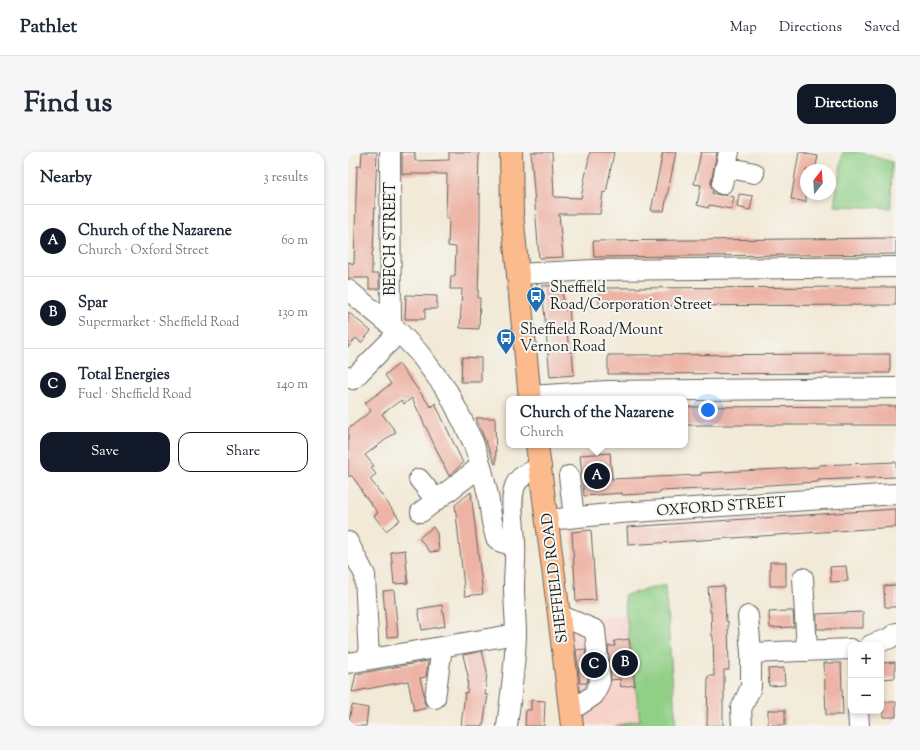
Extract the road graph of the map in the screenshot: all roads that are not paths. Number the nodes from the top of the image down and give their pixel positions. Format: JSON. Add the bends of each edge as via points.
{"nodes":[{"id":1,"x":390,"y":152,"type":"edge"},
{"id":2,"x":511,"y":152,"type":"edge"},
{"id":3,"x":726,"y":168,"type":"edge"},
{"id":4,"x":754,"y":173,"type":"dead end"},
{"id":5,"x":896,"y":268,"type":"edge"},
{"id":6,"x":518,"y":274,"type":"junction"},
{"id":7,"x":348,"y":290,"type":"edge"},
{"id":8,"x":395,"y":329,"type":"junction"},
{"id":9,"x":348,"y":377,"type":"edge"},
{"id":10,"x":896,"y":388,"type":"edge"},
{"id":11,"x":530,"y":396,"type":"edge"},
{"id":12,"x":552,"y":396,"type":"edge"},
{"id":13,"x":538,"y":448,"type":"edge"},
{"id":14,"x":481,"y":466,"type":"junction"},
{"id":15,"x":541,"y":467,"type":"junction"},
{"id":16,"x":569,"y":476,"type":"dead end"},
{"id":17,"x":419,"y":479,"type":"dead end"},
{"id":18,"x":896,"y":494,"type":"edge"},
{"id":19,"x":436,"y":500,"type":"junction"},
{"id":20,"x":421,"y":512,"type":"dead end"},
{"id":21,"x":574,"y":517,"type":"junction"},
{"id":22,"x":547,"y":520,"type":"junction"},
{"id":23,"x":348,"y":542,"type":"edge"},
{"id":24,"x":515,"y":543,"type":"junction"},
{"id":25,"x":803,"y":578,"type":"dead end"},
{"id":26,"x":559,"y":615,"type":"junction"},
{"id":27,"x":748,"y":616,"type":"dead end"},
{"id":28,"x":896,"y":633,"type":"edge"},
{"id":29,"x":516,"y":634,"type":"junction"},
{"id":30,"x":879,"y":642,"type":"edge"},
{"id":31,"x":442,"y":647,"type":"junction"},
{"id":32,"x":848,"y":649,"type":"edge"},
{"id":33,"x":807,"y":651,"type":"junction"},
{"id":34,"x":751,"y":653,"type":"junction"},
{"id":35,"x":369,"y":659,"type":"junction"},
{"id":36,"x":348,"y":662,"type":"edge"},
{"id":37,"x":435,"y":698,"type":"dead end"},
{"id":38,"x":858,"y":714,"type":"edge"},
{"id":39,"x":571,"y":719,"type":"edge"},
{"id":40,"x":507,"y":726,"type":"edge"},
{"id":41,"x":742,"y":726,"type":"edge"},
{"id":42,"x":859,"y":726,"type":"edge"}],
"edges":[{"from":1,"to":8,"type":"street","name":"BEECH STREET"},
{"from":2,"to":6,"type":"highway","via":[[512,213]]},
{"from":3,"to":4,"type":"street"},
{"from":5,"to":6,"type":"street","via":[[593,270]]},
{"from":6,"to":11,"type":"highway"},
{"from":7,"to":8,"type":"street"},
{"from":8,"to":9,"type":"street","via":[[353,379]]},
{"from":8,"to":14,"type":"street","via":[[419,353],[448,392],[473,442]]},
{"from":10,"to":12,"type":"street","via":[[607,391]]},
{"from":13,"to":15,"type":"highway","name":"SHEFFIELD ROAD"},
{"from":14,"to":19,"type":"street"},
{"from":14,"to":24,"type":"street","via":[[496,538],[508,544]]},
{"from":15,"to":22,"type":"highway","name":"SHEFFIELD ROAD"},
{"from":15,"to":24,"type":"street","via":[[525,474],[514,488]]},
{"from":16,"to":21,"type":"street"},
{"from":17,"to":19,"type":"street"},
{"from":18,"to":21,"type":"street","name":"OXFORD STREET"},
{"from":19,"to":20,"type":"street"},
{"from":21,"to":22,"type":"street","name":"OXFORD STREET"},
{"from":22,"to":26,"type":"highway","name":"SHEFFIELD ROAD"},
{"from":23,"to":35,"type":"street","via":[[365,575]]},
{"from":24,"to":29,"type":"street"},
{"from":25,"to":33,"type":"street"},
{"from":26,"to":39,"type":"highway","name":"SHEFFIELD ROAD"},
{"from":26,"to":39,"type":"street","via":[[595,630],[600,681],[594,695]]},
{"from":27,"to":34,"type":"street"},
{"from":28,"to":30,"type":"street"},
{"from":29,"to":31,"type":"street"},
{"from":29,"to":40,"type":"street"},
{"from":31,"to":35,"type":"street"},
{"from":31,"to":37,"type":"street"},
{"from":32,"to":33,"type":"street"},
{"from":33,"to":34,"type":"street"},
{"from":34,"to":41,"type":"street","via":[[751,687],[741,709]]},
{"from":35,"to":36,"type":"street"},
{"from":38,"to":42,"type":"street"}]}
